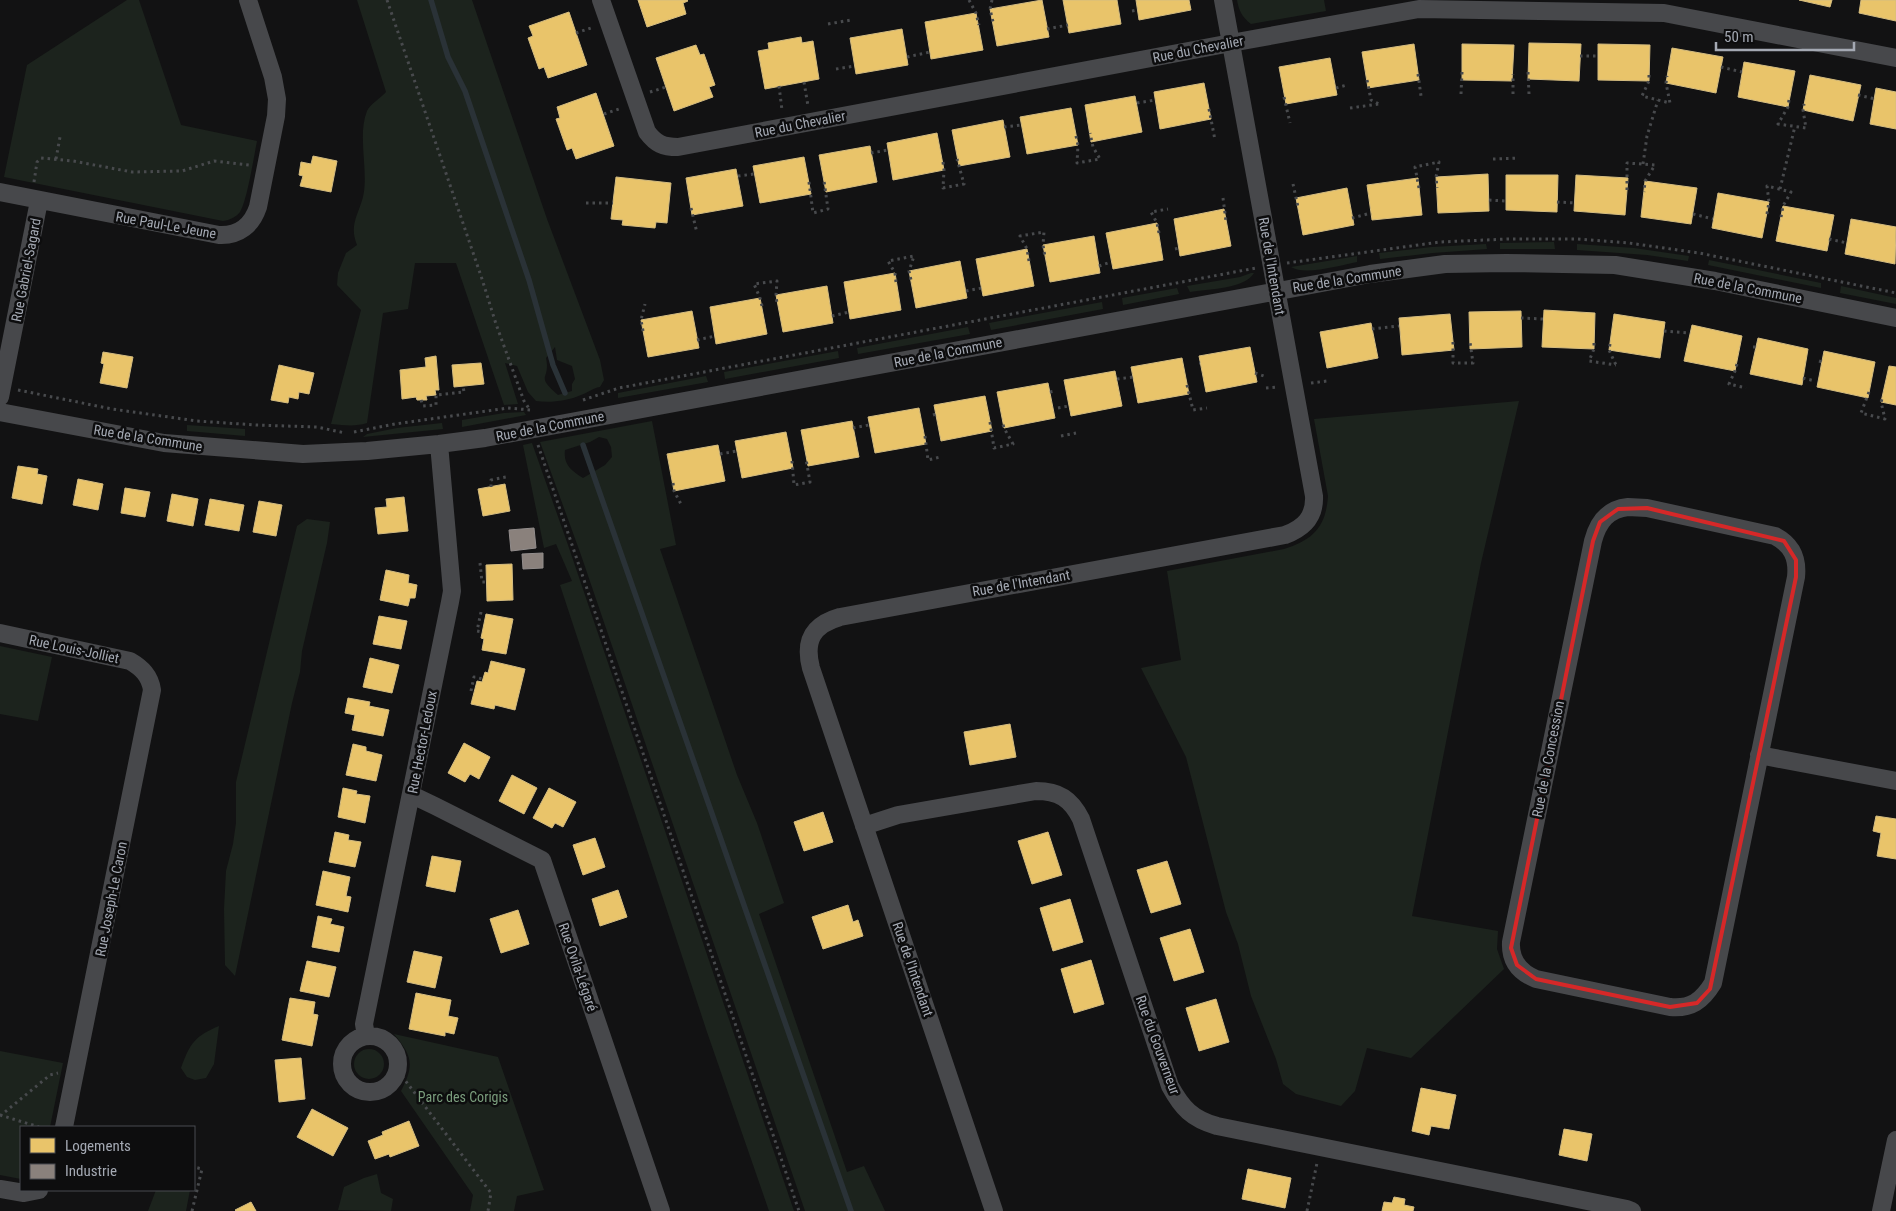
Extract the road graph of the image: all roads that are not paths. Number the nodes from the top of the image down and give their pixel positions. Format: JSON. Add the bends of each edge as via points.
{"nodes":[{"id":1,"x":248,"y":0,"type":"edge"},
{"id":2,"x":601,"y":0,"type":"edge"},
{"id":3,"x":1223,"y":0,"type":"edge"},
{"id":4,"x":1432,"y":4,"type":"edge"},
{"id":5,"x":1231,"y":42,"type":"junction"},
{"id":6,"x":1896,"y":58,"type":"edge"},
{"id":7,"x":0,"y":192,"type":"edge"},
{"id":8,"x":39,"y":201,"type":"junction"},
{"id":9,"x":1276,"y":291,"type":"junction"},
{"id":10,"x":1896,"y":318,"type":"edge"},
{"id":11,"x":0,"y":397,"type":"edge"},
{"id":12,"x":0,"y":412,"type":"edge"},
{"id":13,"x":439,"y":444,"type":"junction"},
{"id":14,"x":0,"y":633,"type":"edge"},
{"id":15,"x":144,"y":672,"type":"joint"},
{"id":16,"x":1759,"y":755,"type":"junction"},
{"id":17,"x":1896,"y":781,"type":"edge"},
{"id":18,"x":412,"y":796,"type":"junction"},
{"id":19,"x":864,"y":826,"type":"junction"},
{"id":20,"x":366,"y":1036,"type":"junction"},
{"id":21,"x":64,"y":1126,"type":"edge"},
{"id":22,"x":1896,"y":1140,"type":"edge"},
{"id":23,"x":0,"y":1189,"type":"edge"},
{"id":24,"x":34,"y":1191,"type":"edge"},
{"id":25,"x":661,"y":1211,"type":"edge"},
{"id":26,"x":994,"y":1211,"type":"edge"},
{"id":27,"x":1632,"y":1211,"type":"edge"},
{"id":28,"x":1881,"y":1211,"type":"edge"}],
"edges":[{"from":1,"to":8,"type":"street","name":"Rue Paul-Le Jeune","via":[[273,77],[277,107],[258,207],[246,227],[234,234],[219,235]]},
{"from":2,"to":5,"type":"street","name":"Rue du Chevalier","via":[[647,132],[658,144],[666,147]]},
{"from":3,"to":5,"type":"street","name":"Rue de l'Intendant"},
{"from":4,"to":5,"type":"street","name":"Rue du Chevalier"},
{"from":4,"to":6,"type":"street","name":"Rue du Chevalier","via":[[1664,13]]},
{"from":5,"to":9,"type":"street","name":"Rue de l'Intendant"},
{"from":7,"to":8,"type":"street","name":"Rue Paul-Le Jeune"},
{"from":8,"to":11,"type":"street","name":"Rue Gabriel-Sagard"},
{"from":9,"to":10,"type":"street","name":"Rue de la Commune","via":[[1445,264],[1615,265],[1715,281]]},
{"from":9,"to":13,"type":"street","name":"Rue de la Commune"},
{"from":9,"to":19,"type":"street","name":"Rue de l'Intendant","via":[[1314,496],[1308,520],[1285,535],[827,620],[810,639],[808,657]]},
{"from":12,"to":13,"type":"street","name":"Rue de la Commune","via":[[185,446],[303,454]]},
{"from":13,"to":18,"type":"street","name":"Rue Hector-Ledoux","via":[[452,591]]},
{"from":14,"to":15,"type":"street","name":"Rue Louis-Jolliet","via":[[123,659],[136,664]]},
{"from":15,"to":21,"type":"street","name":"Rue Joseph-Le Caron","via":[[151,683],[151,698]]},
{"from":16,"to":16,"type":"street","name":"Rue de la Concession","via":[[1796,577],[1792,550],[1775,536],[1656,510],[1628,507],[1613,511],[1600,522],[1592,541],[1511,942],[1511,954],[1517,965],[1536,979],[1670,1007],[1697,1003],[1713,983]]},
{"from":16,"to":17,"type":"street"},
{"from":18,"to":20,"type":"street","name":"Rue Hector-Ledoux","via":[[364,1024]]},
{"from":18,"to":25,"type":"street","name":"Rue Ovila-Légaré","via":[[542,860]]},
{"from":19,"to":26,"type":"street","name":"Rue de l'Intendant"},
{"from":19,"to":27,"type":"street","name":"Rue du Gouverneur","via":[[898,815],[1036,791],[1063,796],[1081,819],[1170,1086],[1193,1116],[1216,1126]]},
{"from":20,"to":20,"type":"street","via":[[375,1036],[391,1045],[398,1062],[394,1079],[381,1091],[372,1093],[353,1088],[342,1072],[341,1062],[349,1045]]},
{"from":22,"to":28,"type":"street"},
{"from":23,"to":24,"type":"street","via":[[24,1193]]}]}
